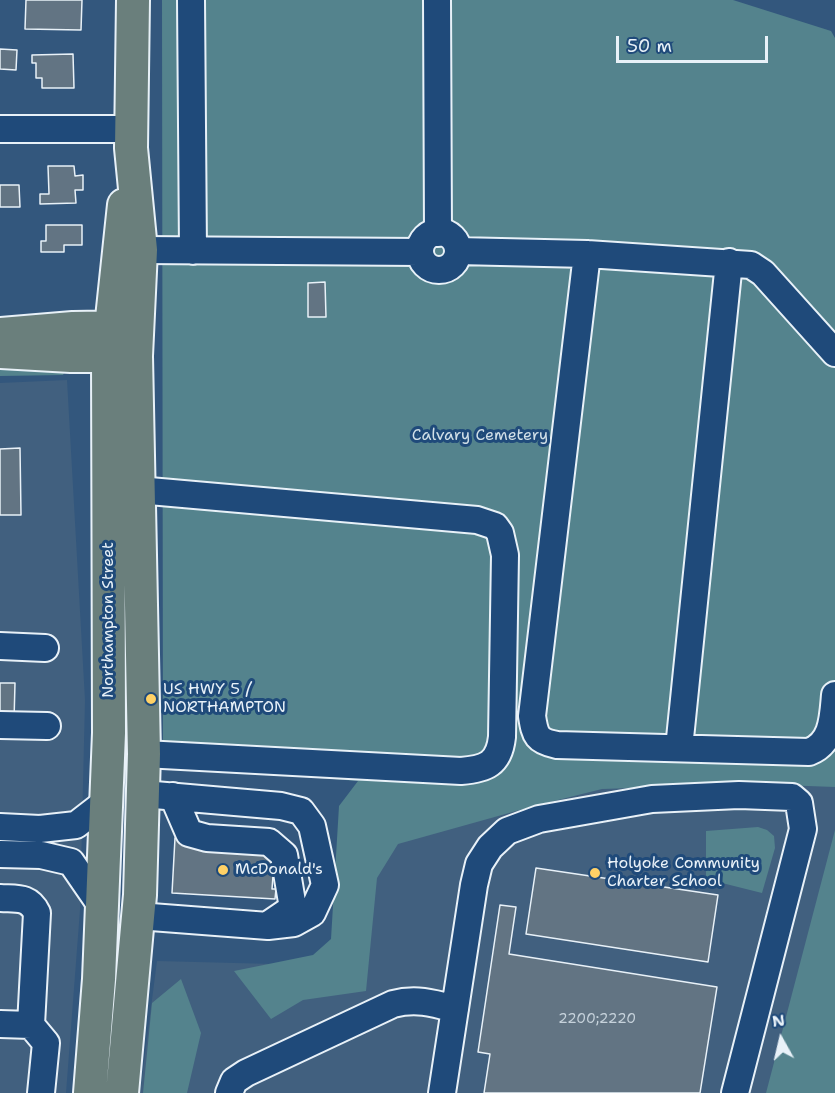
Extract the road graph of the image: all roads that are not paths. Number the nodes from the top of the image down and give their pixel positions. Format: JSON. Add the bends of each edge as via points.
{"nodes":[{"id":1,"x":133,"y":0,"type":"edge"},
{"id":2,"x":191,"y":0,"type":"edge"},
{"id":3,"x":437,"y":0,"type":"edge"},
{"id":4,"x":0,"y":129,"type":"edge"},
{"id":5,"x":131,"y":138,"type":"junction"},
{"id":6,"x":438,"y":233,"type":"junction"},
{"id":7,"x":141,"y":250,"type":"junction"},
{"id":8,"x":193,"y":251,"type":"junction"},
{"id":9,"x":458,"y":251,"type":"junction"},
{"id":10,"x":420,"y":252,"type":"junction"},
{"id":11,"x":587,"y":254,"type":"junction"},
{"id":12,"x":729,"y":262,"type":"junction"},
{"id":13,"x":0,"y":334,"type":"edge"},
{"id":14,"x":123,"y":341,"type":"junction"},
{"id":15,"x":0,"y":352,"type":"edge"},
{"id":16,"x":835,"y":353,"type":"edge"},
{"id":17,"x":138,"y":490,"type":"junction"},
{"id":18,"x":109,"y":600,"type":"junction"},
{"id":19,"x":0,"y":646,"type":"edge"},
{"id":20,"x":45,"y":648,"type":"dead end"},
{"id":21,"x":835,"y":695,"type":"edge"},
{"id":22,"x":0,"y":725,"type":"edge"},
{"id":23,"x":47,"y":726,"type":"dead end"},
{"id":24,"x":679,"y":748,"type":"junction"},
{"id":25,"x":144,"y":754,"type":"junction"},
{"id":26,"x":158,"y":795,"type":"junction"},
{"id":27,"x":107,"y":801,"type":"junction"},
{"id":28,"x":0,"y":827,"type":"edge"},
{"id":29,"x":0,"y":854,"type":"edge"},
{"id":30,"x":0,"y":898,"type":"edge"},
{"id":31,"x":102,"y":907,"type":"junction"},
{"id":32,"x":138,"y":916,"type":"junction"},
{"id":33,"x":268,"y":926,"type":"junction"},
{"id":34,"x":455,"y":1009,"type":"junction"},
{"id":35,"x":0,"y":1024,"type":"edge"},
{"id":36,"x":31,"y":1025,"type":"junction"},
{"id":37,"x":41,"y":1093,"type":"edge"},
{"id":38,"x":90,"y":1093,"type":"edge"},
{"id":39,"x":122,"y":1093,"type":"edge"},
{"id":40,"x":229,"y":1093,"type":"edge"},
{"id":41,"x":442,"y":1093,"type":"edge"},
{"id":42,"x":735,"y":1093,"type":"edge"}],
"edges":[{"from":1,"to":5,"type":"main road","name":"Northampton Street"},
{"from":2,"to":8,"type":"street"},
{"from":3,"to":6,"type":"street"},
{"from":4,"to":5,"type":"street"},
{"from":5,"to":7,"type":"main road","name":"Northampton Street"},
{"from":5,"to":14,"type":"main road","name":"Northampton Street"},
{"from":6,"to":9,"type":"street","via":[[453,239]]},
{"from":6,"to":10,"type":"street","via":[[427,237]]},
{"from":7,"to":8,"type":"street"},
{"from":7,"to":14,"type":"main road","name":"Northampton Street"},
{"from":8,"to":10,"type":"street"},
{"from":9,"to":10,"type":"street","via":[[452,265],[441,270],[424,264]]},
{"from":9,"to":11,"type":"street"},
{"from":11,"to":12,"type":"street"},
{"from":11,"to":24,"type":"street","via":[[532,716],[534,727],[541,740],[557,745]]},
{"from":12,"to":16,"type":"street","via":[[751,265],[763,273]]},
{"from":12,"to":24,"type":"street"},
{"from":13,"to":14,"type":"main road","via":[[73,328]]},
{"from":14,"to":15,"type":"main road"},
{"from":14,"to":17,"type":"main road","name":"Northampton Street"},
{"from":14,"to":18,"type":"main road","name":"Northampton Street"},
{"from":17,"to":25,"type":"main road","name":"Northampton Street"},
{"from":17,"to":25,"type":"street","via":[[477,520],[495,526],[500,533],[506,567],[501,750],[486,766],[461,771]]},
{"from":18,"to":27,"type":"main road","name":"Northampton Street"},
{"from":18,"to":32,"type":"main road","via":[[123,676],[116,897],[120,907]]},
{"from":19,"to":20,"type":"street"},
{"from":21,"to":24,"type":"street","via":[[828,737],[819,749],[809,753]]},
{"from":22,"to":23,"type":"street"},
{"from":25,"to":26,"type":"main road","name":"Northampton Street"},
{"from":26,"to":32,"type":"main road","name":"Northampton Street"},
{"from":26,"to":33,"type":"street","via":[[189,833],[269,842],[284,855],[293,908]]},
{"from":26,"to":33,"type":"street","via":[[300,811],[312,826],[325,885],[312,913],[294,923]]},
{"from":27,"to":28,"type":"street","via":[[76,825],[40,829]]},
{"from":27,"to":31,"type":"main road","name":"Northampton Street"},
{"from":29,"to":31,"type":"street","via":[[41,855],[71,862]]},
{"from":30,"to":36,"type":"street","via":[[22,899],[33,904],[37,914]]},
{"from":31,"to":38,"type":"main road","name":"Northampton Street"},
{"from":32,"to":33,"type":"street"},
{"from":32,"to":39,"type":"main road","name":"Northampton Street"},
{"from":34,"to":40,"type":"street","via":[[420,1000],[393,1004],[246,1073],[234,1081]]},
{"from":34,"to":41,"type":"street"},
{"from":34,"to":42,"type":"street","via":[[479,864],[507,831],[539,819],[652,799],[792,797],[799,803],[803,829]]},
{"from":35,"to":36,"type":"street"},
{"from":36,"to":37,"type":"street","via":[[46,1043]]}]}
